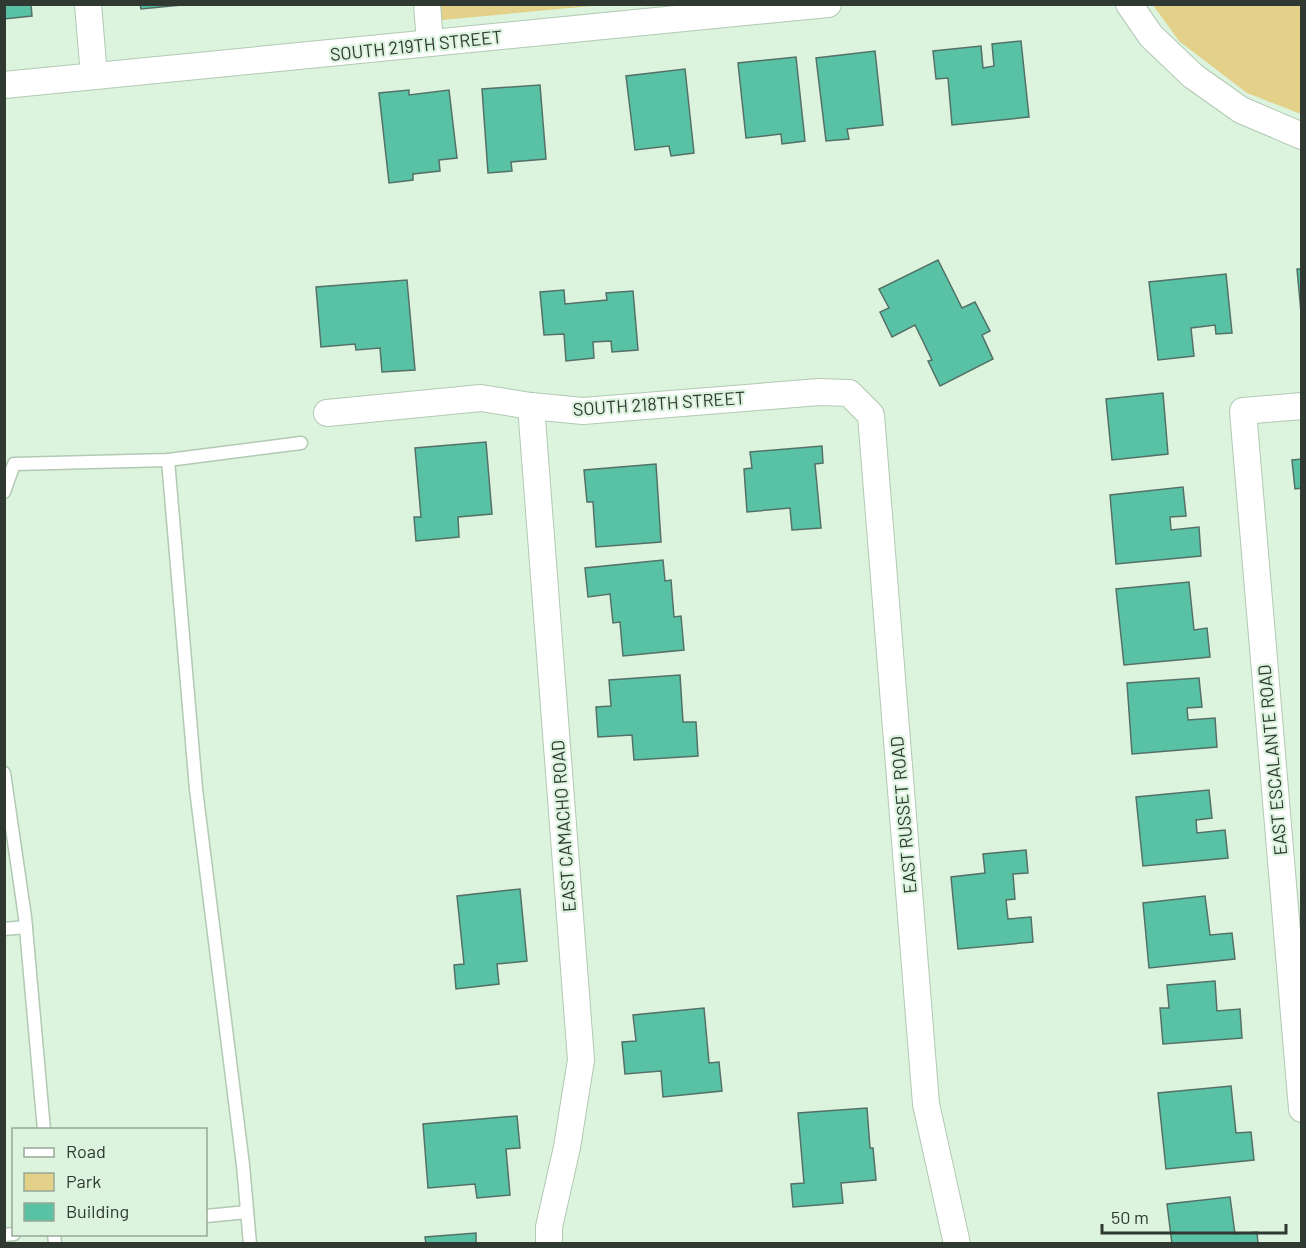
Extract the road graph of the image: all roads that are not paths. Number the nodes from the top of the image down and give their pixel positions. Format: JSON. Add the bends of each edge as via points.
{"nodes":[{"id":1,"x":88,"y":4,"type":"edge"},
{"id":2,"x":427,"y":4,"type":"edge"},
{"id":3,"x":828,"y":4,"type":"edge"},
{"id":4,"x":1129,"y":4,"type":"edge"},
{"id":5,"x":754,"y":8,"type":"edge"},
{"id":6,"x":430,"y":44,"type":"junction"},
{"id":7,"x":94,"y":76,"type":"junction"},
{"id":8,"x":4,"y":85,"type":"edge"},
{"id":9,"x":1302,"y":136,"type":"edge"},
{"id":10,"x":849,"y":393,"type":"joint"},
{"id":11,"x":531,"y":406,"type":"junction"},
{"id":12,"x":1302,"y":406,"type":"edge"},
{"id":13,"x":327,"y":413,"type":"dead end"},
{"id":14,"x":301,"y":443,"type":"dead end"},
{"id":15,"x":168,"y":460,"type":"junction"},
{"id":16,"x":4,"y":492,"type":"edge"},
{"id":17,"x":4,"y":773,"type":"edge"},
{"id":18,"x":26,"y":927,"type":"junction"},
{"id":19,"x":4,"y":929,"type":"edge"},
{"id":20,"x":1302,"y":1109,"type":"edge"},
{"id":21,"x":44,"y":1128,"type":"edge"},
{"id":22,"x":247,"y":1212,"type":"junction"},
{"id":23,"x":207,"y":1216,"type":"edge"},
{"id":24,"x":250,"y":1244,"type":"edge"},
{"id":25,"x":549,"y":1244,"type":"edge"},
{"id":26,"x":957,"y":1244,"type":"edge"}],
"edges":[{"from":1,"to":7,"type":"street"},
{"from":2,"to":6,"type":"street"},
{"from":3,"to":5,"type":"street","name":"SOUTH 219TH STREET"},
{"from":4,"to":9,"type":"street","via":[[1151,36],[1193,76],[1241,110]]},
{"from":5,"to":6,"type":"street","name":"SOUTH 219TH STREET"},
{"from":6,"to":7,"type":"street","name":"SOUTH 219TH STREET"},
{"from":7,"to":8,"type":"street","name":"SOUTH 219TH STREET"},
{"from":10,"to":11,"type":"street","name":"SOUTH 218TH STREET","via":[[819,392],[583,411]]},
{"from":10,"to":26,"type":"street","name":"EAST RUSSET ROAD","via":[[871,415],[926,1104]]},
{"from":11,"to":13,"type":"street","name":"SOUTH 218TH STREET","via":[[481,398]]},
{"from":11,"to":25,"type":"street","name":"EAST CAMACHO ROAD","via":[[581,1060]]},
{"from":12,"to":20,"type":"street","name":"EAST ESCALANTE ROAD","via":[[1243,411]]},
{"from":14,"to":15,"type":"lane"},
{"from":15,"to":16,"type":"lane","via":[[14,464]]},
{"from":15,"to":22,"type":"lane","via":[[196,789]]},
{"from":17,"to":18,"type":"lane"},
{"from":18,"to":19,"type":"lane"},
{"from":18,"to":21,"type":"lane"},
{"from":22,"to":23,"type":"lane"},
{"from":22,"to":24,"type":"lane"}]}
